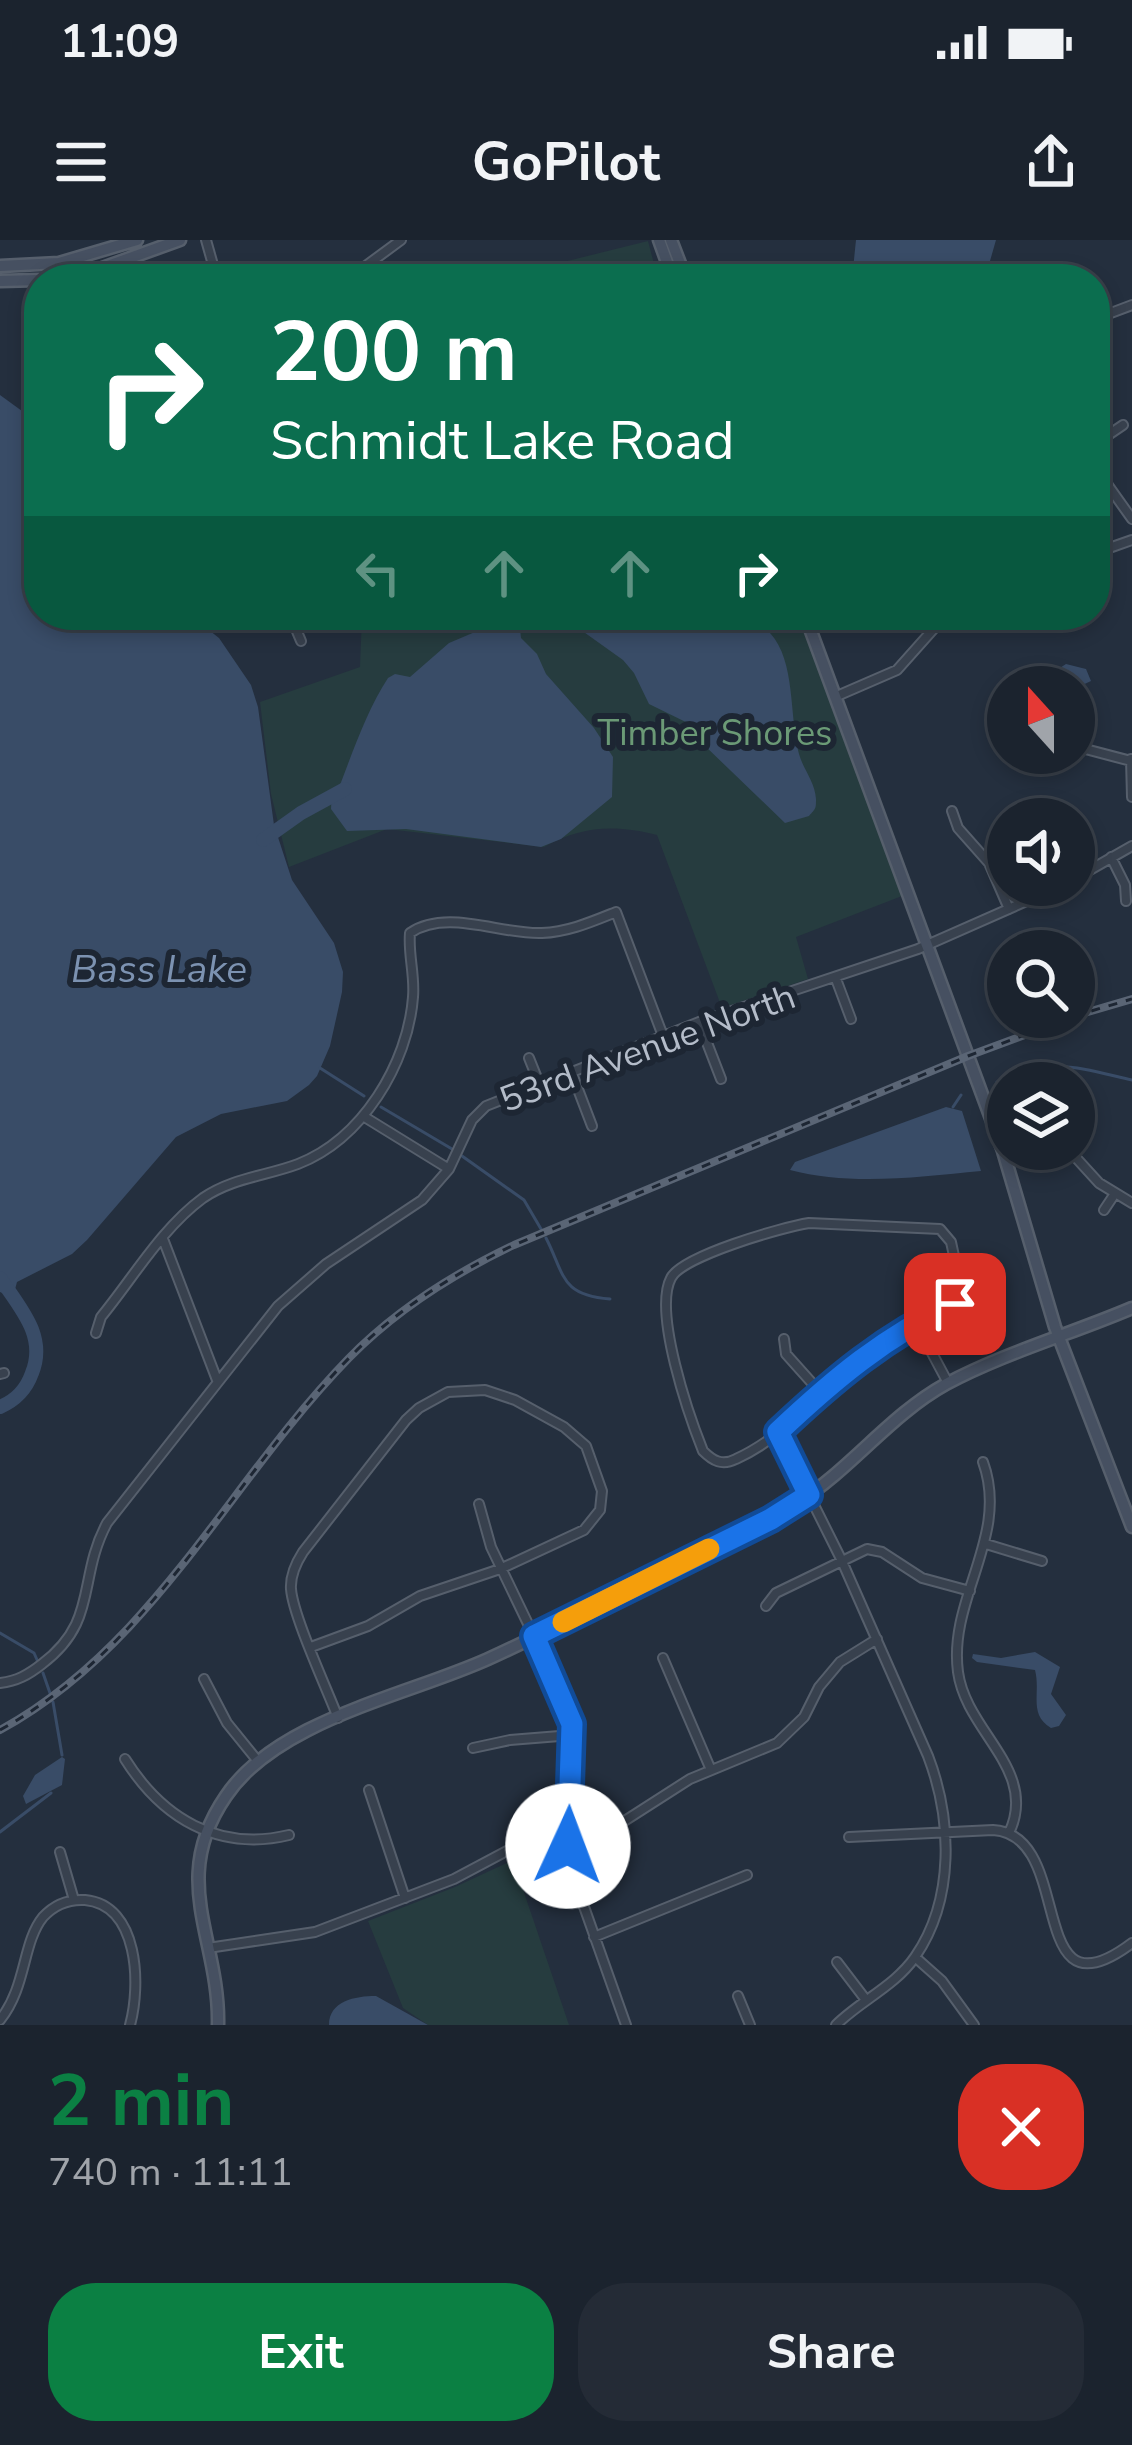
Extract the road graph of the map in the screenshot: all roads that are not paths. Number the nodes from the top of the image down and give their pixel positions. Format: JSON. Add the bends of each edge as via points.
{"nodes":[{"id":1,"x":137,"y":240,"type":"edge"},
{"id":2,"x":180,"y":240,"type":"edge"},
{"id":3,"x":400,"y":240,"type":"edge"},
{"id":4,"x":39,"y":264,"type":"edge"},
{"id":5,"x":114,"y":264,"type":"edge"},
{"id":6,"x":368,"y":264,"type":"edge"},
{"id":7,"x":1123,"y":425,"type":"dead end"},
{"id":8,"x":1110,"y":434,"type":"edge"},
{"id":9,"x":1110,"y":488,"type":"edge"},
{"id":10,"x":1132,"y":519,"type":"edge"},
{"id":11,"x":296,"y":630,"type":"edge"},
{"id":12,"x":811,"y":630,"type":"edge"},
{"id":13,"x":933,"y":630,"type":"edge"},
{"id":14,"x":301,"y":641,"type":"dead end"},
{"id":15,"x":837,"y":696,"type":"junction"},
{"id":16,"x":1095,"y":751,"type":"edge"},
{"id":17,"x":1131,"y":759,"type":"edge"},
{"id":18,"x":1132,"y":797,"type":"edge"},
{"id":19,"x":952,"y":811,"type":"dead end"},
{"id":20,"x":1132,"y":846,"type":"edge"},
{"id":21,"x":1111,"y":857,"type":"junction"},
{"id":22,"x":1095,"y":867,"type":"edge"},
{"id":23,"x":1126,"y":901,"type":"dead end"},
{"id":24,"x":1016,"y":906,"type":"edge"},
{"id":25,"x":1009,"y":909,"type":"junction"},
{"id":26,"x":928,"y":944,"type":"junction"},
{"id":27,"x":836,"y":979,"type":"junction"},
{"id":28,"x":851,"y":1019,"type":"dead end"},
{"id":29,"x":699,"y":1022,"type":"junction"},
{"id":30,"x":663,"y":1036,"type":"junction"},
{"id":31,"x":530,"y":1058,"type":"dead end"},
{"id":32,"x":571,"y":1071,"type":"junction"},
{"id":33,"x":721,"y":1079,"type":"dead end"},
{"id":34,"x":539,"y":1083,"type":"junction"},
{"id":35,"x":363,"y":1116,"type":"junction"},
{"id":36,"x":592,"y":1126,"type":"dead end"},
{"id":37,"x":449,"y":1169,"type":"junction"},
{"id":38,"x":1089,"y":1170,"type":"edge"},
{"id":39,"x":1114,"y":1195,"type":"junction"},
{"id":40,"x":1132,"y":1203,"type":"edge"},
{"id":41,"x":1104,"y":1210,"type":"dead end"},
{"id":42,"x":163,"y":1239,"type":"junction"},
{"id":43,"x":1132,"y":1308,"type":"edge"},
{"id":44,"x":916,"y":1323,"type":"junction"},
{"id":45,"x":96,"y":1333,"type":"dead end"},
{"id":46,"x":784,"y":1339,"type":"dead end"},
{"id":47,"x":1059,"y":1339,"type":"junction"},
{"id":48,"x":218,"y":1382,"type":"junction"},
{"id":49,"x":949,"y":1383,"type":"junction"},
{"id":50,"x":820,"y":1392,"type":"junction"},
{"id":51,"x":778,"y":1432,"type":"junction"},
{"id":52,"x":983,"y":1462,"type":"dead end"},
{"id":53,"x":809,"y":1495,"type":"junction"},
{"id":54,"x":478,"y":1504,"type":"dead end"},
{"id":55,"x":1132,"y":1527,"type":"edge"},
{"id":56,"x":986,"y":1544,"type":"junction"},
{"id":57,"x":842,"y":1559,"type":"junction"},
{"id":58,"x":1042,"y":1561,"type":"dead end"},
{"id":59,"x":500,"y":1569,"type":"junction"},
{"id":60,"x":970,"y":1592,"type":"junction"},
{"id":61,"x":766,"y":1606,"type":"dead end"},
{"id":62,"x":534,"y":1636,"type":"junction"},
{"id":63,"x":877,"y":1639,"type":"junction"},
{"id":64,"x":311,"y":1647,"type":"junction"},
{"id":65,"x":663,"y":1658,"type":"dead end"},
{"id":66,"x":204,"y":1679,"type":"dead end"},
{"id":67,"x":0,"y":1683,"type":"edge"},
{"id":68,"x":338,"y":1718,"type":"junction"},
{"id":69,"x":572,"y":1735,"type":"junction"},
{"id":70,"x":473,"y":1748,"type":"dead end"},
{"id":71,"x":125,"y":1759,"type":"dead end"},
{"id":72,"x":257,"y":1760,"type":"junction"},
{"id":73,"x":711,"y":1770,"type":"junction"},
{"id":74,"x":369,"y":1790,"type":"dead end"},
{"id":75,"x":209,"y":1830,"type":"junction"},
{"id":76,"x":566,"y":1831,"type":"junction"},
{"id":77,"x":946,"y":1831,"type":"junction"},
{"id":78,"x":1009,"y":1833,"type":"junction"},
{"id":79,"x":289,"y":1835,"type":"dead end"},
{"id":80,"x":849,"y":1837,"type":"dead end"},
{"id":81,"x":60,"y":1852,"type":"dead end"},
{"id":82,"x":747,"y":1875,"type":"dead end"},
{"id":83,"x":405,"y":1898,"type":"junction"},
{"id":84,"x":74,"y":1900,"type":"junction"},
{"id":85,"x":594,"y":1937,"type":"junction"},
{"id":86,"x":1132,"y":1943,"type":"edge"},
{"id":87,"x":207,"y":1948,"type":"junction"},
{"id":88,"x":915,"y":1957,"type":"junction"},
{"id":89,"x":837,"y":1961,"type":"dead end"},
{"id":90,"x":738,"y":1996,"type":"dead end"},
{"id":91,"x":866,"y":2000,"type":"junction"},
{"id":92,"x":0,"y":2020,"type":"edge"},
{"id":93,"x":130,"y":2025,"type":"edge"},
{"id":94,"x":218,"y":2025,"type":"edge"},
{"id":95,"x":626,"y":2025,"type":"edge"},
{"id":96,"x":750,"y":2025,"type":"edge"},
{"id":97,"x":836,"y":2025,"type":"edge"},
{"id":98,"x":974,"y":2025,"type":"edge"}],
"edges":[{"from":1,"to":4,"type":"street"},
{"from":2,"to":5,"type":"street"},
{"from":3,"to":6,"type":"street"},
{"from":7,"to":8,"type":"street"},
{"from":9,"to":10,"type":"street"},
{"from":11,"to":14,"type":"street"},
{"from":12,"to":15,"type":"street"},
{"from":13,"to":15,"type":"street","via":[[897,670]]},
{"from":15,"to":26,"type":"street"},
{"from":16,"to":17,"type":"street"},
{"from":17,"to":18,"type":"street"},
{"from":19,"to":25,"type":"street"},
{"from":20,"to":21,"type":"street"},
{"from":21,"to":22,"type":"street"},
{"from":21,"to":23,"type":"street"},
{"from":24,"to":25,"type":"street","name":"53rd Avenue North"},
{"from":25,"to":26,"type":"street","name":"53rd Avenue North"},
{"from":26,"to":27,"type":"street","name":"53rd Avenue North"},
{"from":26,"to":47,"type":"street","via":[[1003,1151]]},
{"from":27,"to":28,"type":"street"},
{"from":27,"to":29,"type":"street","name":"53rd Avenue North"},
{"from":29,"to":30,"type":"street","name":"53rd Avenue North"},
{"from":29,"to":33,"type":"street"},
{"from":30,"to":32,"type":"street","name":"53rd Avenue North"},
{"from":30,"to":35,"type":"street","via":[[616,912],[544,933],[418,927],[410,932],[407,1028]]},
{"from":31,"to":34,"type":"street"},
{"from":32,"to":34,"type":"street","name":"53rd Avenue North"},
{"from":32,"to":36,"type":"street"},
{"from":34,"to":37,"type":"street","name":"53rd Avenue North","via":[[478,1112]]},
{"from":35,"to":37,"type":"street"},
{"from":35,"to":42,"type":"street","via":[[312,1158],[207,1196]]},
{"from":37,"to":48,"type":"street","name":"53rd Avenue North","via":[[406,1214],[300,1285]]},
{"from":38,"to":39,"type":"street"},
{"from":39,"to":40,"type":"street"},
{"from":39,"to":41,"type":"street"},
{"from":42,"to":45,"type":"street"},
{"from":42,"to":48,"type":"street"},
{"from":43,"to":47,"type":"street"},
{"from":44,"to":49,"type":"street"},
{"from":44,"to":50,"type":"street"},
{"from":44,"to":51,"type":"street","via":[[955,1304],[963,1287],[940,1229],[808,1223],[683,1266],[667,1295],[676,1369],[703,1451],[721,1463],[734,1460]]},
{"from":46,"to":50,"type":"street","via":[[786,1354]]},
{"from":47,"to":49,"type":"street"},
{"from":47,"to":55,"type":"street"},
{"from":48,"to":67,"type":"street","name":"53rd Avenue North","via":[[107,1523],[68,1642],[30,1674]]},
{"from":49,"to":53,"type":"street"},
{"from":50,"to":51,"type":"street"},
{"from":51,"to":53,"type":"street"},
{"from":52,"to":56,"type":"street","via":[[992,1492]]},
{"from":53,"to":57,"type":"street"},
{"from":53,"to":62,"type":"street"},
{"from":54,"to":59,"type":"street"},
{"from":56,"to":58,"type":"street"},
{"from":56,"to":60,"type":"street"},
{"from":57,"to":60,"type":"street","via":[[882,1552],[922,1578]]},
{"from":57,"to":61,"type":"street"},
{"from":57,"to":63,"type":"street"},
{"from":59,"to":62,"type":"street"},
{"from":59,"to":64,"type":"street"},
{"from":59,"to":64,"type":"street","via":[[584,1530],[600,1510],[600,1481],[577,1435],[499,1394],[448,1392],[406,1420],[303,1552],[293,1599]]},
{"from":60,"to":78,"type":"street","via":[[957,1666],[974,1716],[1014,1779],[1018,1810]]},
{"from":62,"to":68,"type":"street"},
{"from":62,"to":69,"type":"street","via":[[569,1709]]},
{"from":63,"to":73,"type":"street","via":[[840,1661],[804,1718],[777,1743]]},
{"from":63,"to":77,"type":"street","via":[[933,1769]]},
{"from":64,"to":68,"type":"street"},
{"from":65,"to":73,"type":"street"},
{"from":66,"to":72,"type":"street"},
{"from":68,"to":72,"type":"street"},
{"from":69,"to":70,"type":"street"},
{"from":69,"to":76,"type":"street"},
{"from":71,"to":75,"type":"street","via":[[164,1808]]},
{"from":72,"to":75,"type":"street"},
{"from":73,"to":76,"type":"street","via":[[626,1820]]},
{"from":74,"to":83,"type":"street"},
{"from":75,"to":79,"type":"street","via":[[240,1842]]},
{"from":75,"to":87,"type":"street","via":[[197,1889]]},
{"from":76,"to":83,"type":"street","via":[[533,1837]]},
{"from":76,"to":85,"type":"street"},
{"from":77,"to":78,"type":"street"},
{"from":77,"to":80,"type":"street"},
{"from":77,"to":88,"type":"street","via":[[938,1901]]},
{"from":78,"to":86,"type":"street","via":[[1043,1880],[1068,1958],[1100,1967]]},
{"from":81,"to":84,"type":"street"},
{"from":82,"to":85,"type":"street"},
{"from":83,"to":87,"type":"street","via":[[315,1932]]},
{"from":84,"to":92,"type":"street","via":[[54,1907],[38,1926],[18,1992]]},
{"from":84,"to":93,"type":"street","via":[[106,1906],[128,1933]]},
{"from":85,"to":95,"type":"street"},
{"from":87,"to":94,"type":"street"},
{"from":88,"to":91,"type":"street"},
{"from":88,"to":98,"type":"street"},
{"from":89,"to":91,"type":"street"},
{"from":90,"to":96,"type":"street"},
{"from":91,"to":97,"type":"street"}]}
